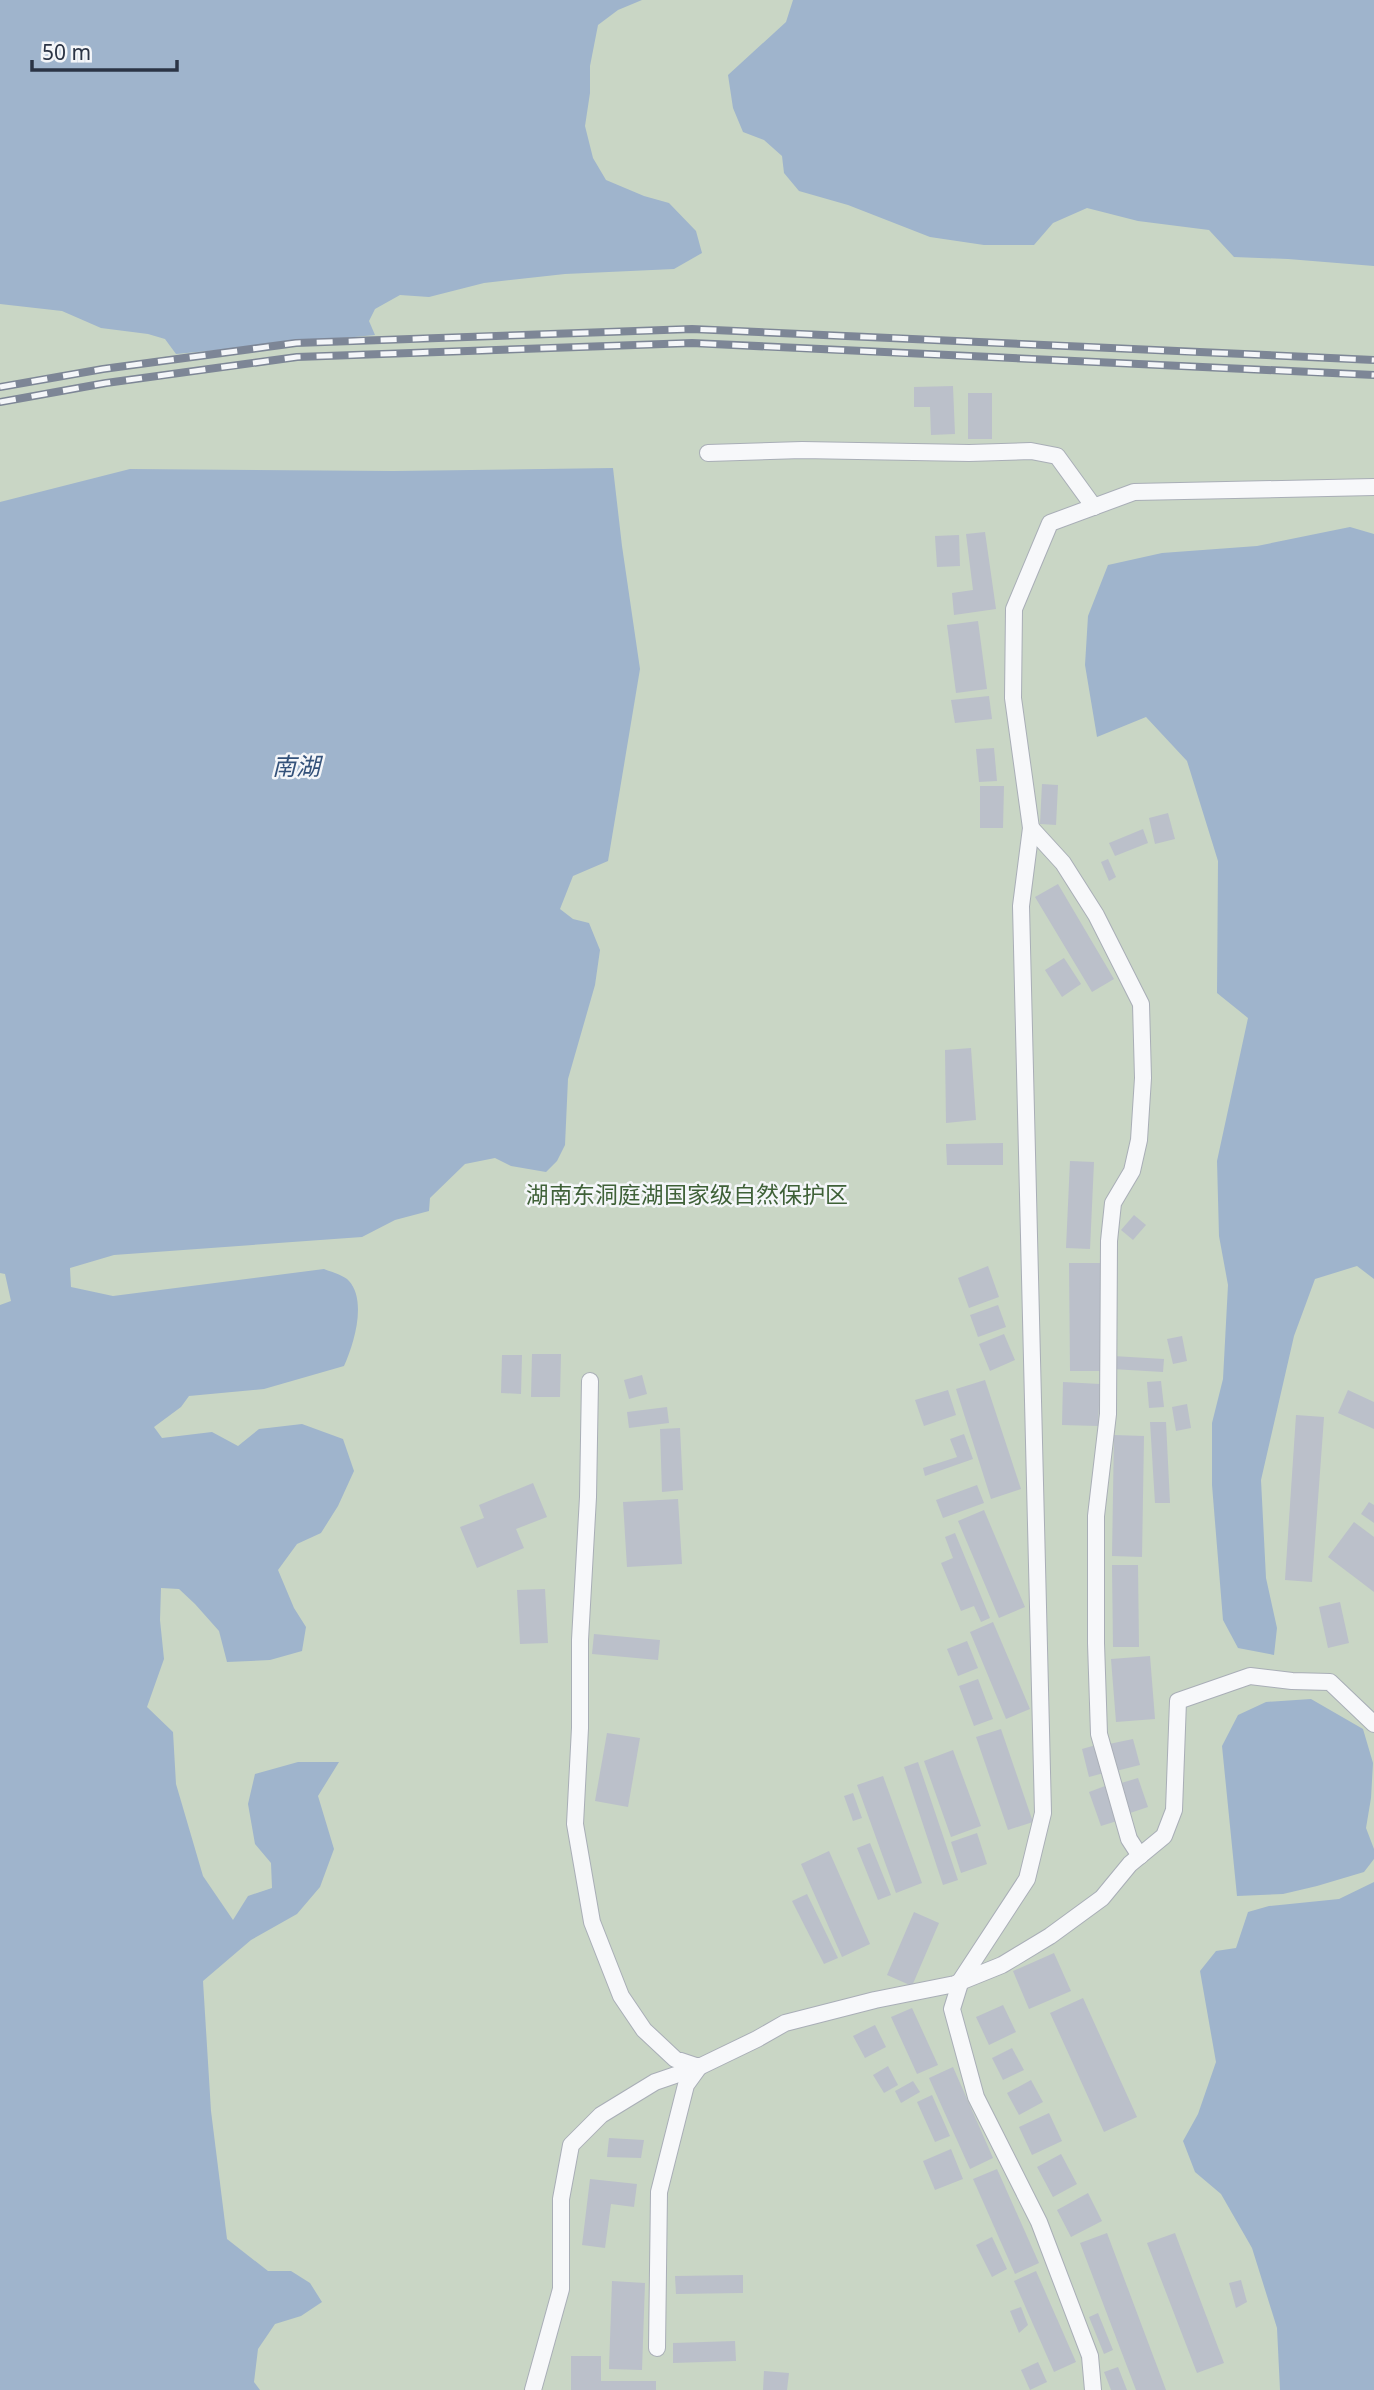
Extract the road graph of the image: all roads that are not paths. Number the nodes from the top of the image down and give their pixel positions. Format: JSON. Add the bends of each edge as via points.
{"nodes":[{"id":1,"x":708,"y":453,"type":"dead end"},
{"id":2,"x":1374,"y":487,"type":"edge"},
{"id":3,"x":1094,"y":507,"type":"junction"},
{"id":4,"x":1031,"y":828,"type":"junction"},
{"id":5,"x":590,"y":1381,"type":"dead end"},
{"id":6,"x":1374,"y":1724,"type":"edge"},
{"id":7,"x":1140,"y":1856,"type":"junction"},
{"id":8,"x":961,"y":1980,"type":"junction"},
{"id":9,"x":699,"y":2067,"type":"junction"},
{"id":10,"x":657,"y":2348,"type":"dead end"},
{"id":11,"x":533,"y":2390,"type":"edge"},
{"id":12,"x":1093,"y":2390,"type":"edge"}],
"edges":[{"from":1,"to":3,"type":"street","via":[[1031,451],[1057,456]]},
{"from":2,"to":3,"type":"street","via":[[1134,492]]},
{"from":3,"to":4,"type":"street","via":[[1050,523],[1014,609],[1013,698]]},
{"from":4,"to":7,"type":"street","via":[[1063,863],[1096,915],[1141,1004],[1139,1140],[1132,1171],[1113,1203],[1109,1241],[1108,1414],[1096,1516],[1099,1734],[1129,1839]]},
{"from":4,"to":8,"type":"street","via":[[1021,906],[1043,1813],[1027,1879]]},
{"from":5,"to":9,"type":"street","via":[[575,1824],[592,1922],[621,1996],[644,2030],[675,2059]]},
{"from":6,"to":7,"type":"street","via":[[1330,1682],[1250,1676],[1178,1701],[1174,1810],[1164,1836]]},
{"from":7,"to":8,"type":"street","via":[[1102,1898],[1050,1936],[1002,1965]]},
{"from":8,"to":9,"type":"street","via":[[785,2023]]},
{"from":8,"to":12,"type":"street","via":[[953,2009],[976,2096],[1039,2222],[1090,2356]]},
{"from":9,"to":10,"type":"street","via":[[686,2085],[659,2192]]},
{"from":9,"to":11,"type":"street","via":[[655,2082],[601,2115],[571,2145],[561,2199],[561,2290]]}]}
